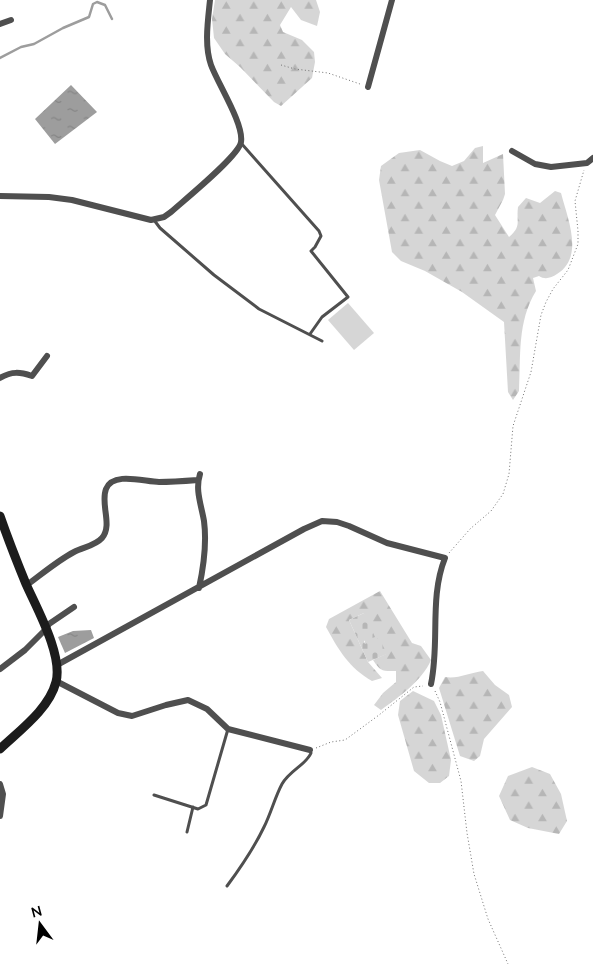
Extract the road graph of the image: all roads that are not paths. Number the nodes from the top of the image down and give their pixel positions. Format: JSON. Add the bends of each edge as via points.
{"nodes":[{"id":1,"x":210,"y":0,"type":"edge"},
{"id":2,"x":392,"y":0,"type":"edge"},
{"id":3,"x":11,"y":20,"type":"dead end"},
{"id":4,"x":0,"y":24,"type":"edge"},
{"id":5,"x":368,"y":87,"type":"road end"},
{"id":6,"x":241,"y":143,"type":"junction"},
{"id":7,"x":512,"y":151,"type":"dead end"},
{"id":8,"x":593,"y":158,"type":"edge"},
{"id":9,"x":0,"y":196,"type":"edge"},
{"id":10,"x":154,"y":219,"type":"junction"},
{"id":11,"x":310,"y":334,"type":"junction"},
{"id":12,"x":322,"y":340,"type":"dead end"},
{"id":13,"x":47,"y":356,"type":"dead end"},
{"id":14,"x":0,"y":378,"type":"edge"},
{"id":15,"x":0,"y":516,"type":"edge"},
{"id":16,"x":27,"y":585,"type":"junction"},
{"id":17,"x":199,"y":588,"type":"junction"},
{"id":18,"x":74,"y":608,"type":"dead end"},
{"id":19,"x":45,"y":630,"type":"junction"},
{"id":20,"x":57,"y":665,"type":"junction"},
{"id":21,"x":0,"y":669,"type":"edge"},
{"id":22,"x":56,"y":681,"type":"junction"},
{"id":23,"x":431,"y":684,"type":"road end"},
{"id":24,"x":228,"y":729,"type":"junction"},
{"id":25,"x":0,"y":748,"type":"edge"},
{"id":26,"x":310,"y":750,"type":"joint"},
{"id":27,"x":0,"y":784,"type":"edge"},
{"id":28,"x":154,"y":796,"type":"dead end"},
{"id":29,"x":193,"y":808,"type":"junction"},
{"id":30,"x":0,"y":816,"type":"edge"},
{"id":31,"x":187,"y":832,"type":"dead end"},
{"id":32,"x":227,"y":886,"type":"dead end"}],
"edges":[{"from":1,"to":6,"type":"street","via":[[208,51],[227,102],[239,123]]},
{"from":2,"to":5,"type":"street"},
{"from":3,"to":4,"type":"street"},
{"from":6,"to":10,"type":"street","via":[[218,170],[171,212]]},
{"from":6,"to":11,"type":"lane","via":[[319,231],[320,240],[311,251],[348,297],[322,318]]},
{"from":7,"to":8,"type":"street","via":[[535,164],[551,167],[587,163]]},
{"from":9,"to":10,"type":"street","via":[[49,196]]},
{"from":10,"to":11,"type":"lane","via":[[214,275],[260,309]]},
{"from":11,"to":12,"type":"lane"},
{"from":13,"to":14,"type":"street","via":[[32,376],[18,372]]},
{"from":15,"to":16,"type":"street"},
{"from":16,"to":17,"type":"street","via":[[61,560],[100,540],[106,528],[104,496],[110,483],[131,478],[147,482],[199,477],[198,496],[206,548]]},
{"from":16,"to":19,"type":"street"},
{"from":17,"to":20,"type":"street"},
{"from":17,"to":23,"type":"street","via":[[322,521],[337,522],[386,543],[445,558],[436,594]]},
{"from":18,"to":19,"type":"street"},
{"from":19,"to":20,"type":"street"},
{"from":19,"to":21,"type":"street"},
{"from":20,"to":22,"type":"street"},
{"from":22,"to":24,"type":"street","via":[[118,713],[132,716],[188,700],[207,710]]},
{"from":22,"to":25,"type":"street","via":[[45,703]]},
{"from":24,"to":26,"type":"street"},
{"from":24,"to":29,"type":"lane","via":[[206,805]]},
{"from":26,"to":32,"type":"lane","via":[[309,759],[291,772],[282,785],[265,826]]},
{"from":27,"to":30,"type":"street","via":[[3,794]]},
{"from":28,"to":29,"type":"lane"},
{"from":29,"to":31,"type":"lane"}]}
